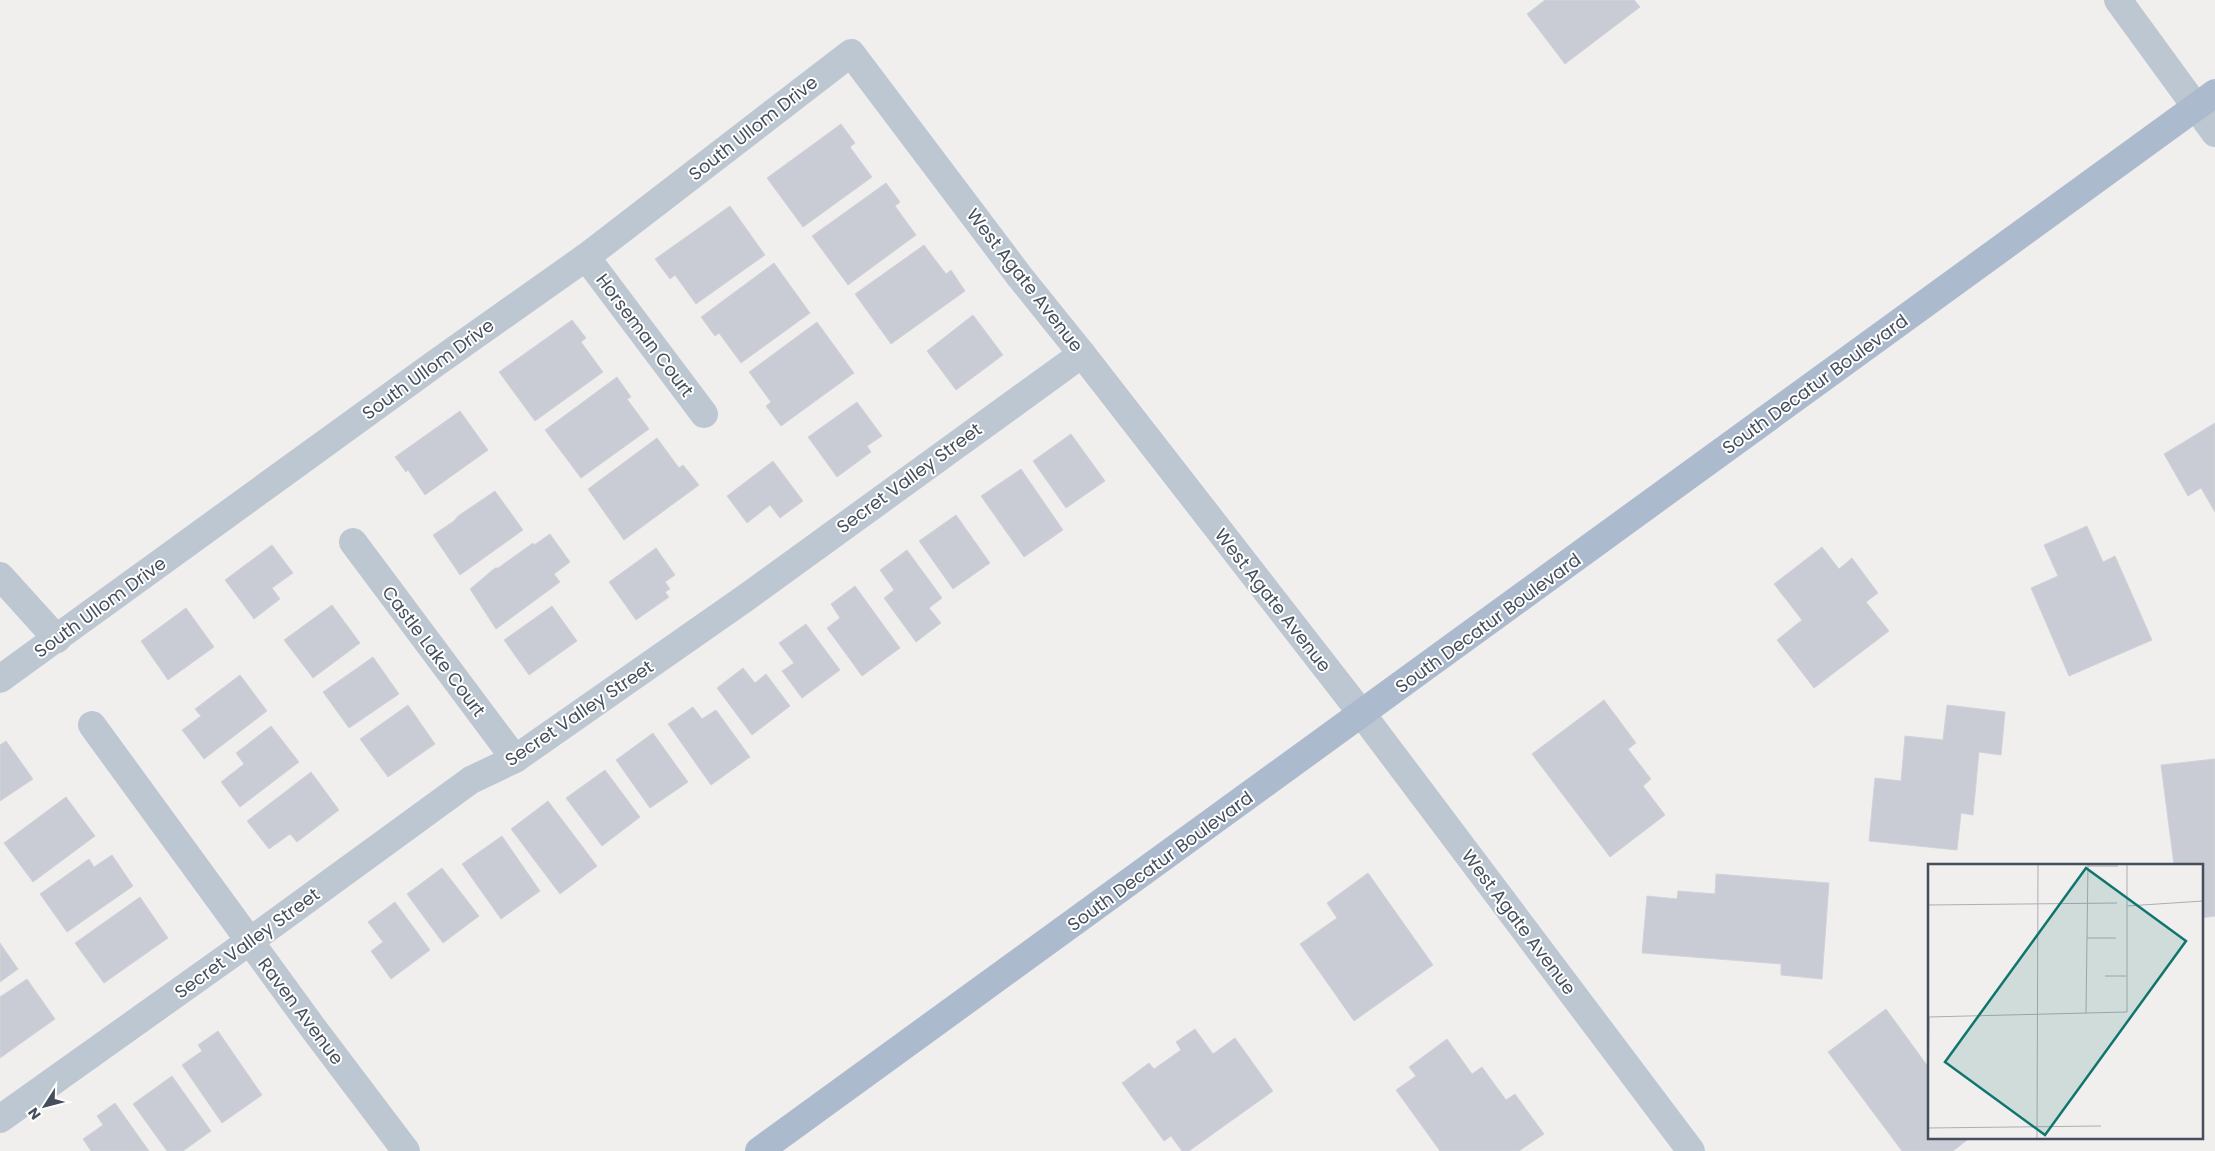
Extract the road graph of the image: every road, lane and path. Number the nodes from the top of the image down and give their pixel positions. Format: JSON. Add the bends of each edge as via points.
{"nodes":[{"id":1,"x":2118,"y":0,"type":"edge"},
{"id":2,"x":851,"y":53,"type":"joint"},
{"id":3,"x":2205,"y":100,"type":"edge"},
{"id":4,"x":2215,"y":132,"type":"edge"},
{"id":5,"x":586,"y":257,"type":"junction"},
{"id":6,"x":1082,"y":354,"type":"junction"},
{"id":7,"x":704,"y":414,"type":"dead end"},
{"id":8,"x":353,"y":542,"type":"dead end"},
{"id":9,"x":0,"y":576,"type":"edge"},
{"id":10,"x":57,"y":639,"type":"junction"},
{"id":11,"x":0,"y":679,"type":"edge"},
{"id":12,"x":1362,"y":714,"type":"junction"},
{"id":13,"x":92,"y":725,"type":"dead end"},
{"id":14,"x":515,"y":759,"type":"junction"},
{"id":15,"x":250,"y":941,"type":"junction"},
{"id":16,"x":0,"y":1119,"type":"edge"},
{"id":17,"x":406,"y":1151,"type":"edge"},
{"id":18,"x":759,"y":1151,"type":"edge"},
{"id":19,"x":1691,"y":1151,"type":"edge"}],
"edges":[{"from":1,"to":3,"type":"street"},
{"from":2,"to":5,"type":"street","name":"South Ullom Drive"},
{"from":2,"to":6,"type":"street","name":"West Agate Avenue"},
{"from":3,"to":4,"type":"street"},
{"from":3,"to":12,"type":"main road","name":"South Decatur Boulevard"},
{"from":5,"to":7,"type":"street","name":"Horseman Court"},
{"from":5,"to":10,"type":"street","name":"South Ullom Drive"},
{"from":6,"to":12,"type":"street","name":"West Agate Avenue"},
{"from":6,"to":14,"type":"street","name":"Secret Valley Street","via":[[744,599]]},
{"from":8,"to":14,"type":"street","name":"Castle Lake Court"},
{"from":9,"to":10,"type":"street"},
{"from":10,"to":11,"type":"street","name":"South Ullom Drive"},
{"from":12,"to":18,"type":"main road","name":"South Decatur Boulevard"},
{"from":12,"to":19,"type":"street","name":"West Agate Avenue"},
{"from":13,"to":15,"type":"street","name":"Raven Avenue"},
{"from":14,"to":15,"type":"street","name":"Secret Valley Street","via":[[470,780]]},
{"from":15,"to":16,"type":"street","name":"Secret Valley Street"},
{"from":15,"to":17,"type":"street","name":"Raven Avenue"}]}
